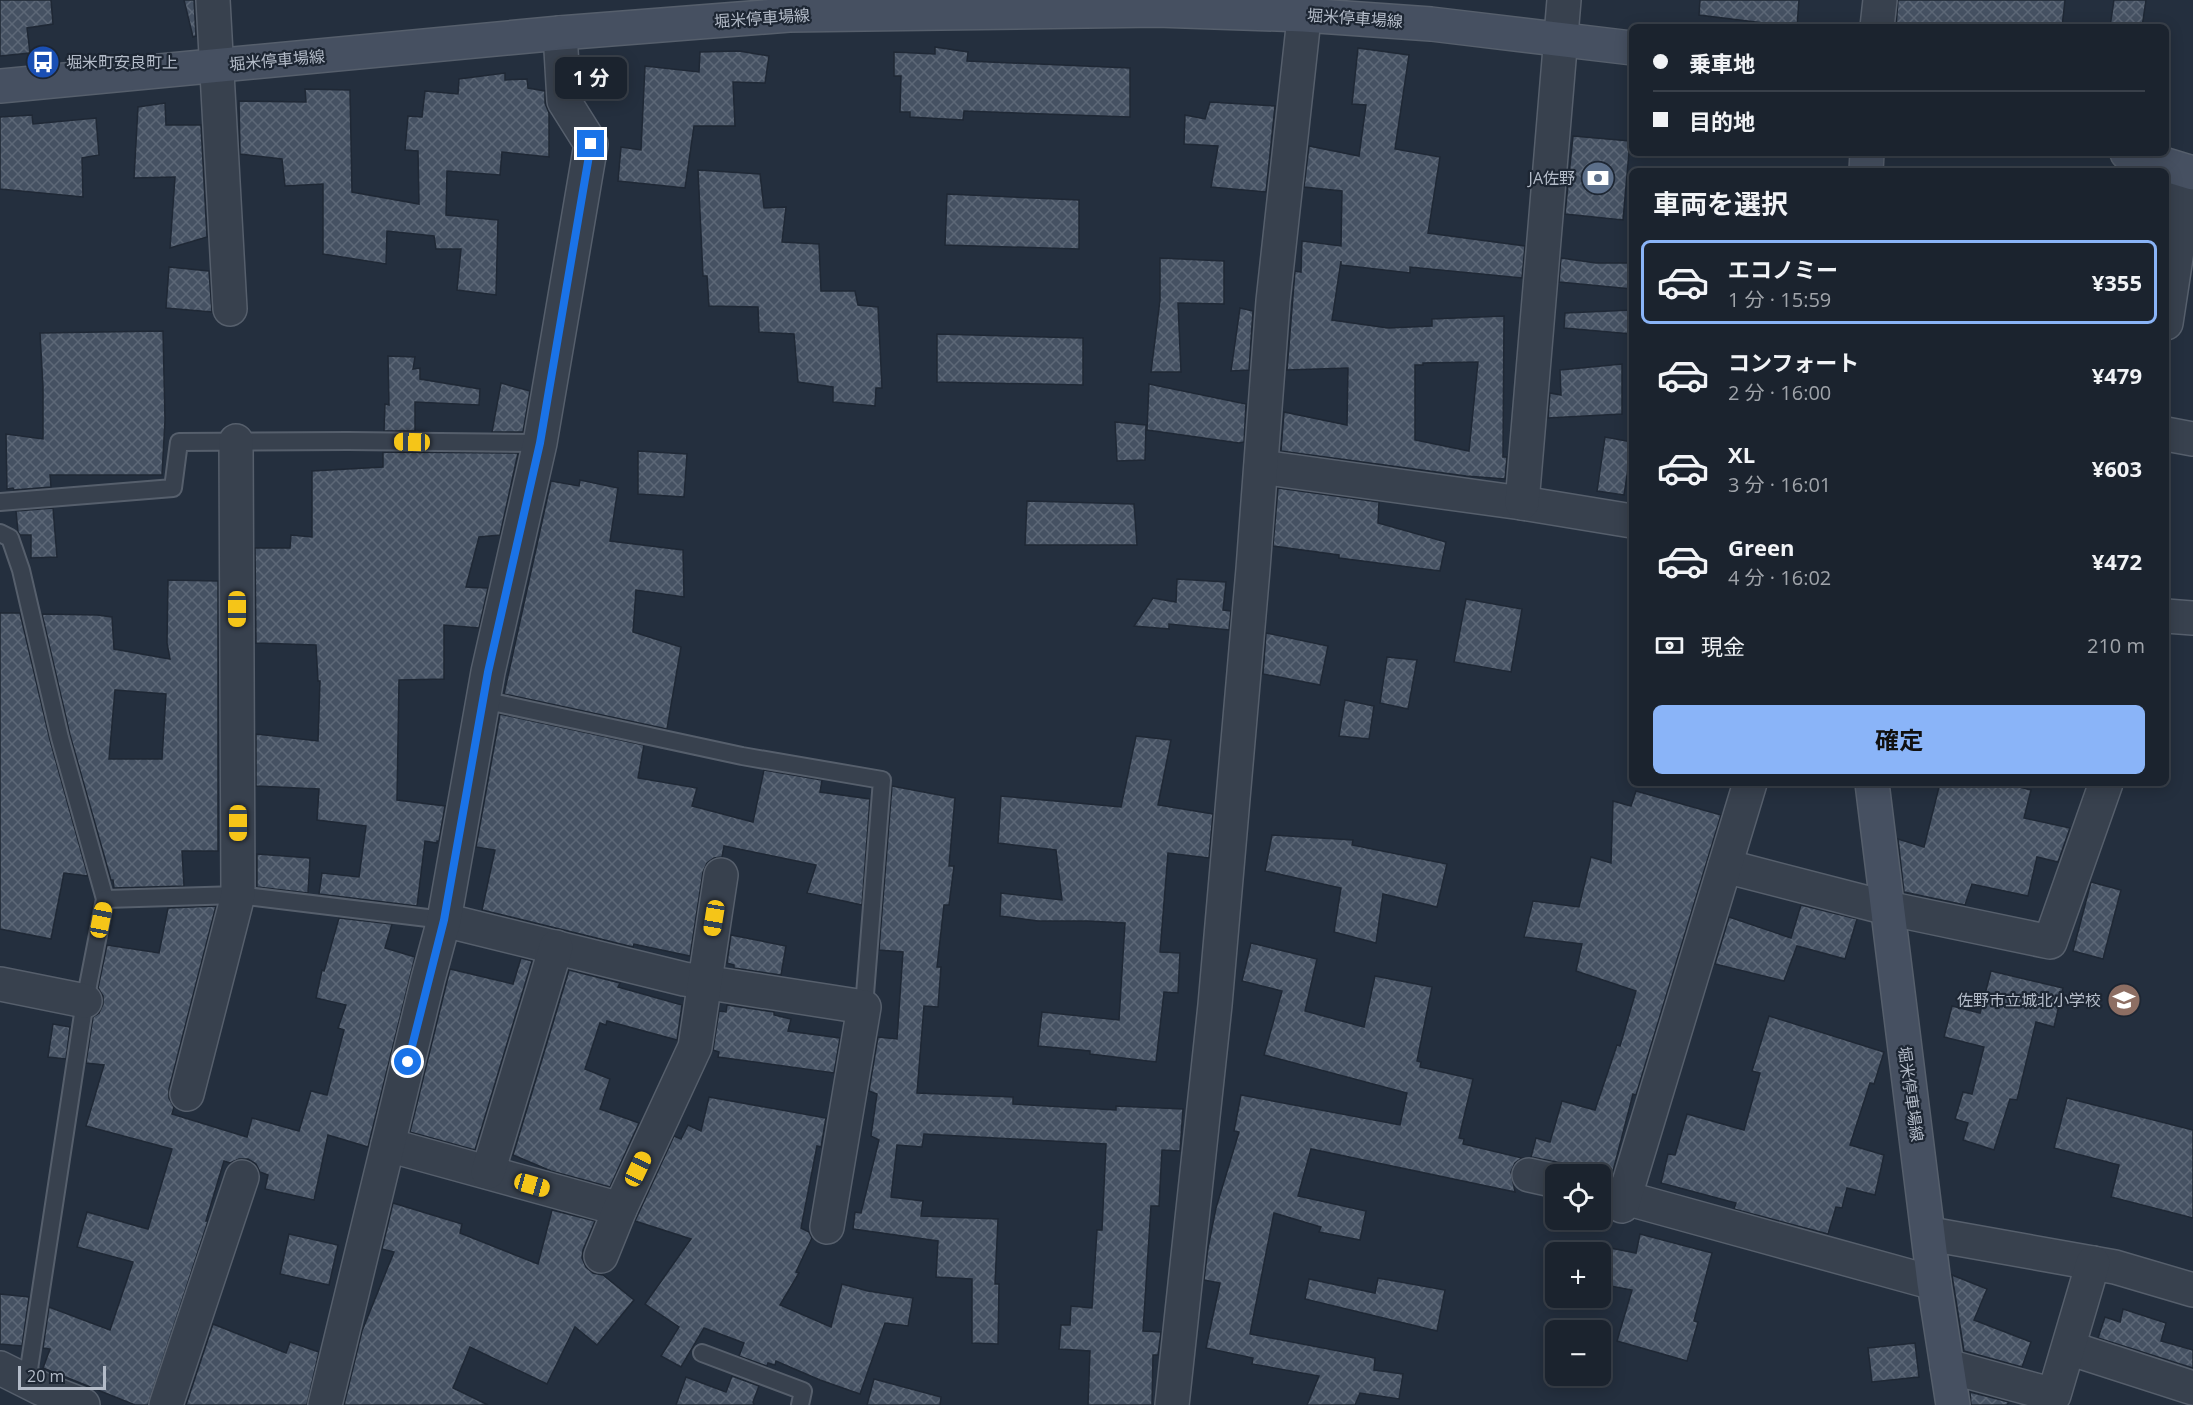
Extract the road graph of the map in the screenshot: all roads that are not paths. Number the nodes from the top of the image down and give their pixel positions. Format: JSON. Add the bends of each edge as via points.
{"nodes":[{"id":1,"x":213,"y":0,"type":"edge"},
{"id":2,"x":1564,"y":0,"type":"edge"},
{"id":3,"x":1880,"y":0,"type":"edge"},
{"id":4,"x":1305,"y":7,"type":"edge"},
{"id":5,"x":1877,"y":24,"type":"edge"},
{"id":6,"x":560,"y":33,"type":"junction"},
{"id":7,"x":1560,"y":38,"type":"junction"},
{"id":8,"x":1629,"y":48,"type":"edge"},
{"id":9,"x":215,"y":66,"type":"junction"},
{"id":10,"x":0,"y":86,"type":"edge"},
{"id":11,"x":2137,"y":156,"type":"edge"},
{"id":12,"x":2191,"y":172,"type":"edge"},
{"id":13,"x":2169,"y":305,"type":"edge"},
{"id":14,"x":230,"y":309,"type":"dead end"},
{"id":15,"x":2169,"y":435,"type":"edge"},
{"id":16,"x":2193,"y":439,"type":"edge"},
{"id":17,"x":236,"y":441,"type":"junction"},
{"id":18,"x":540,"y":443,"type":"junction"},
{"id":19,"x":1261,"y":467,"type":"junction"},
{"id":20,"x":0,"y":502,"type":"edge"},
{"id":21,"x":1522,"y":503,"type":"junction"},
{"id":22,"x":1629,"y":521,"type":"edge"},
{"id":23,"x":0,"y":533,"type":"edge"},
{"id":24,"x":2169,"y":616,"type":"edge"},
{"id":25,"x":2193,"y":618,"type":"edge"},
{"id":26,"x":483,"y":700,"type":"junction"},
{"id":27,"x":1749,"y":786,"type":"edge"},
{"id":28,"x":1872,"y":786,"type":"edge"},
{"id":29,"x":2105,"y":786,"type":"edge"},
{"id":30,"x":1725,"y":866,"type":"junction"},
{"id":31,"x":721,"y":875,"type":"dead end"},
{"id":32,"x":238,"y":895,"type":"junction"},
{"id":33,"x":105,"y":899,"type":"junction"},
{"id":34,"x":1887,"y":908,"type":"junction"},
{"id":35,"x":444,"y":920,"type":"junction"},
{"id":36,"x":556,"y":947,"type":"junction"},
{"id":37,"x":705,"y":982,"type":"junction"},
{"id":38,"x":0,"y":984,"type":"edge"},
{"id":39,"x":85,"y":1001,"type":"junction"},
{"id":40,"x":864,"y":1007,"type":"junction"},
{"id":41,"x":187,"y":1094,"type":"dead end"},
{"id":42,"x":388,"y":1145,"type":"junction"},
{"id":43,"x":488,"y":1172,"type":"junction"},
{"id":44,"x":242,"y":1177,"type":"dead end"},
{"id":45,"x":1616,"y":1198,"type":"edge"},
{"id":46,"x":620,"y":1209,"type":"junction"},
{"id":47,"x":827,"y":1227,"type":"dead end"},
{"id":48,"x":1930,"y":1234,"type":"junction"},
{"id":49,"x":601,"y":1256,"type":"dead end"},
{"id":50,"x":2093,"y":1263,"type":"junction"},
{"id":51,"x":1934,"y":1283,"type":"junction"},
{"id":52,"x":2193,"y":1290,"type":"edge"},
{"id":53,"x":2069,"y":1348,"type":"junction"},
{"id":54,"x":702,"y":1353,"type":"dead end"},
{"id":55,"x":1947,"y":1366,"type":"junction"},
{"id":56,"x":14,"y":1375,"type":"edge"},
{"id":57,"x":2193,"y":1388,"type":"edge"},
{"id":58,"x":84,"y":1405,"type":"edge"},
{"id":59,"x":166,"y":1405,"type":"edge"},
{"id":60,"x":325,"y":1405,"type":"edge"},
{"id":61,"x":800,"y":1405,"type":"edge"},
{"id":62,"x":1172,"y":1405,"type":"edge"},
{"id":63,"x":1953,"y":1405,"type":"edge"}],
"edges":[{"from":1,"to":9,"type":"street"},
{"from":2,"to":7,"type":"street"},
{"from":3,"to":5,"type":"street"},
{"from":4,"to":6,"type":"main road","name":"堀米停車場線","via":[[789,15]]},
{"from":4,"to":7,"type":"main road","name":"堀米停車場線"},
{"from":4,"to":19,"type":"street","via":[[1273,301]]},
{"from":6,"to":9,"type":"main road","name":"堀米停車場線"},
{"from":6,"to":18,"type":"street","via":[[564,101],[591,144]]},
{"from":7,"to":8,"type":"main road","name":"堀米停車場線"},
{"from":7,"to":21,"type":"street"},
{"from":9,"to":10,"type":"main road","name":"堀米停車場線"},
{"from":9,"to":14,"type":"street"},
{"from":11,"to":12,"type":"main road"},
{"from":12,"to":13,"type":"street"},
{"from":15,"to":16,"type":"street"},
{"from":17,"to":18,"type":"lane"},
{"from":17,"to":20,"type":"lane","via":[[179,442],[173,488]]},
{"from":17,"to":32,"type":"street"},
{"from":18,"to":26,"type":"street"},
{"from":19,"to":21,"type":"street"},
{"from":19,"to":62,"type":"street","via":[[1215,1005]]},
{"from":21,"to":22,"type":"street"},
{"from":23,"to":33,"type":"lane","via":[[10,538],[21,570],[60,738]]},
{"from":24,"to":25,"type":"street"},
{"from":26,"to":35,"type":"street"},
{"from":26,"to":40,"type":"lane","via":[[742,756],[882,780]]},
{"from":27,"to":30,"type":"street"},
{"from":28,"to":34,"type":"main road","name":"堀米停車場線"},
{"from":29,"to":34,"type":"street","via":[[2050,942]]},
{"from":30,"to":34,"type":"street"},
{"from":30,"to":45,"type":"street"},
{"from":31,"to":37,"type":"street"},
{"from":32,"to":33,"type":"lane"},
{"from":32,"to":35,"type":"lane"},
{"from":32,"to":41,"type":"street"},
{"from":33,"to":39,"type":"lane"},
{"from":34,"to":48,"type":"main road","name":"堀米停車場線"},
{"from":35,"to":36,"type":"street"},
{"from":35,"to":42,"type":"street"},
{"from":36,"to":37,"type":"street"},
{"from":36,"to":43,"type":"street"},
{"from":37,"to":40,"type":"street"},
{"from":37,"to":46,"type":"street","via":[[695,1047]]},
{"from":38,"to":39,"type":"street"},
{"from":39,"to":56,"type":"lane"},
{"from":40,"to":47,"type":"street"},
{"from":42,"to":43,"type":"street"},
{"from":42,"to":60,"type":"street"},
{"from":43,"to":46,"type":"street"},
{"from":44,"to":59,"type":"street"},
{"from":45,"to":51,"type":"street"},
{"from":46,"to":49,"type":"street"},
{"from":48,"to":50,"type":"street"},
{"from":48,"to":51,"type":"main road","name":"堀米停車場線"},
{"from":50,"to":52,"type":"street"},
{"from":50,"to":53,"type":"street"},
{"from":51,"to":55,"type":"main road","name":"堀米停車場線"},
{"from":53,"to":55,"type":"street","via":[[2054,1395]]},
{"from":53,"to":57,"type":"street"},
{"from":54,"to":61,"type":"lane","via":[[803,1390]]},
{"from":55,"to":63,"type":"main road","name":"堀米停車場線"},
{"from":56,"to":58,"type":"street"}]}
